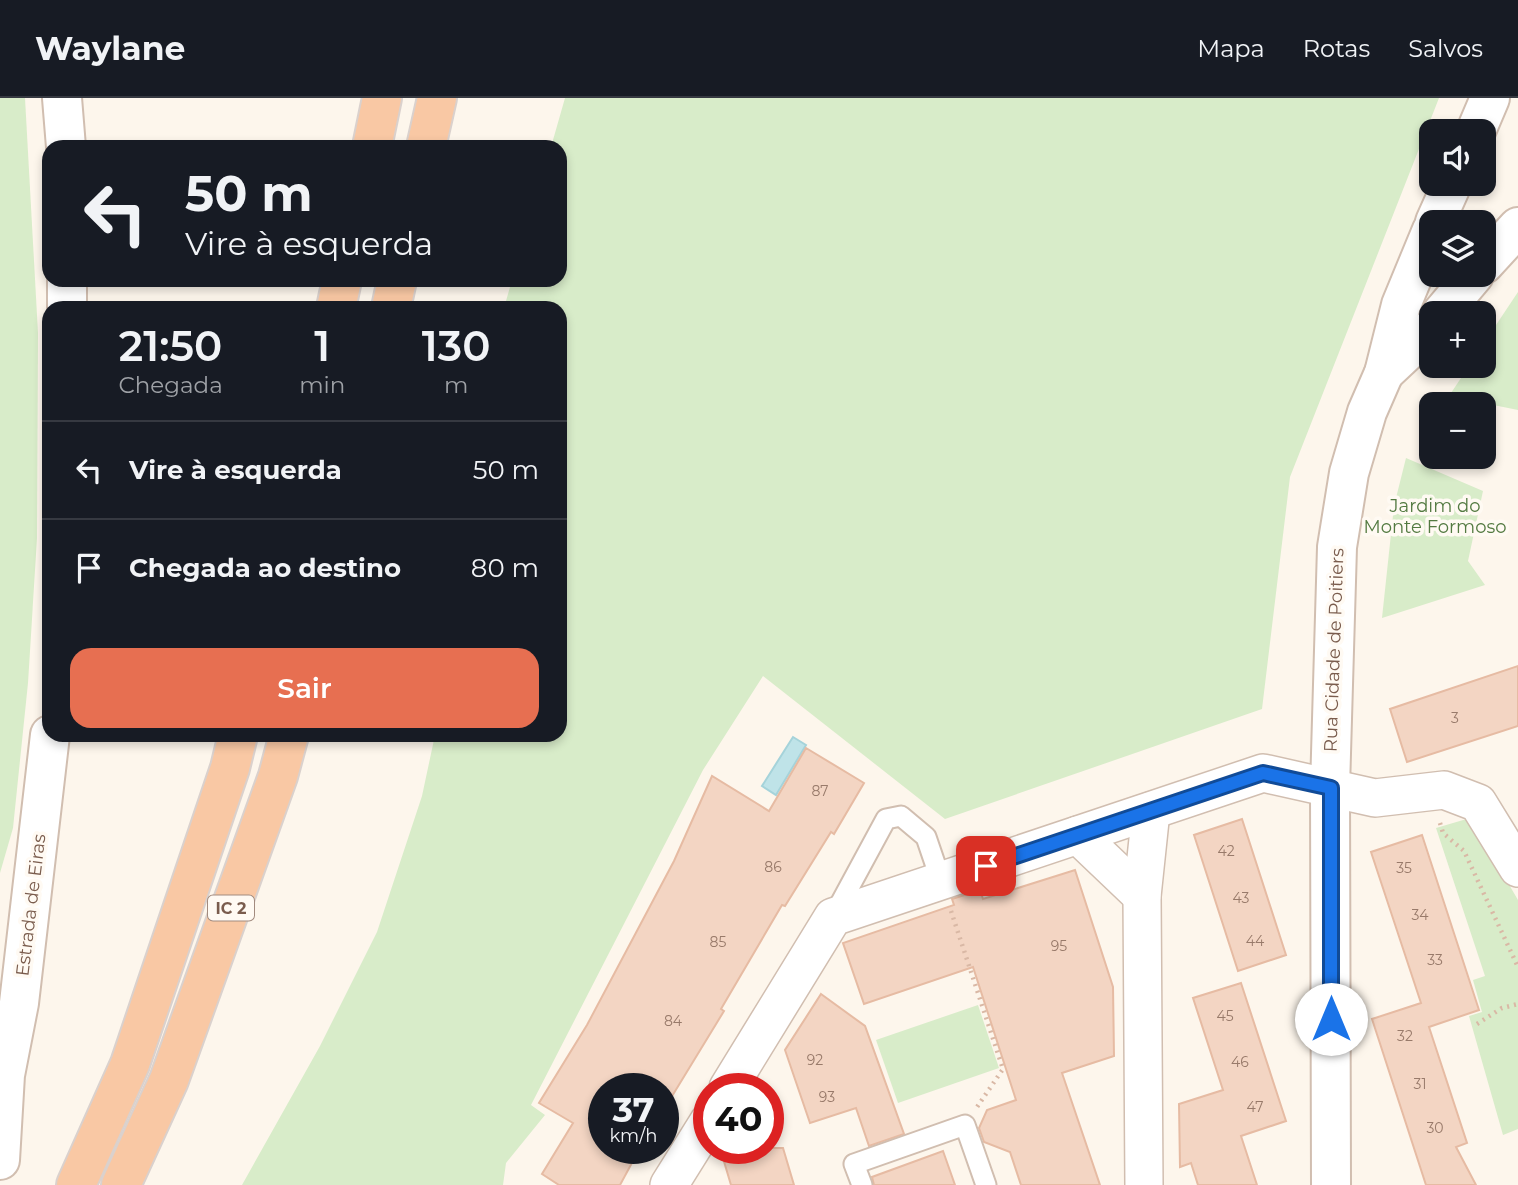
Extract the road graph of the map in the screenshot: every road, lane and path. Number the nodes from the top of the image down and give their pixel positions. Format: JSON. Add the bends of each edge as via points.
{"nodes":[{"id":1,"x":62,"y":98,"type":"edge"},
{"id":2,"x":383,"y":98,"type":"edge"},
{"id":3,"x":437,"y":98,"type":"edge"},
{"id":4,"x":1490,"y":98,"type":"edge"},
{"id":5,"x":1481,"y":119,"type":"edge"},
{"id":6,"x":65,"y":140,"type":"edge"},
{"id":7,"x":374,"y":140,"type":"edge"},
{"id":8,"x":428,"y":140,"type":"edge"},
{"id":9,"x":1419,"y":265,"type":"edge"},
{"id":10,"x":1464,"y":287,"type":"edge"},
{"id":11,"x":1452,"y":301,"type":"edge"},
{"id":12,"x":1419,"y":340,"type":"edge"},
{"id":13,"x":1384,"y":373,"type":"junction"},
{"id":14,"x":49,"y":742,"type":"edge"},
{"id":15,"x":236,"y":742,"type":"edge"},
{"id":16,"x":287,"y":742,"type":"edge"},
{"id":17,"x":1331,"y":788,"type":"junction"},
{"id":18,"x":1429,"y":792,"type":"junction"},
{"id":19,"x":1151,"y":811,"type":"junction"},
{"id":20,"x":1078,"y":835,"type":"junction"},
{"id":21,"x":1518,"y":868,"type":"edge"},
{"id":22,"x":941,"y":881,"type":"junction"},
{"id":23,"x":1142,"y":896,"type":"junction"},
{"id":24,"x":833,"y":917,"type":"junction"},
{"id":25,"x":1518,"y":967,"type":"edge"},
{"id":26,"x":1518,"y":1004,"type":"edge"},
{"id":27,"x":1477,"y":1024,"type":"dead end"},
{"id":28,"x":737,"y":1073,"type":"edge"},
{"id":29,"x":3,"y":1078,"type":"edge"},
{"id":30,"x":965,"y":1125,"type":"junction"},
{"id":31,"x":693,"y":1147,"type":"edge"},
{"id":32,"x":0,"y":1160,"type":"edge"},
{"id":33,"x":76,"y":1185,"type":"edge"},
{"id":34,"x":121,"y":1185,"type":"edge"},
{"id":35,"x":669,"y":1185,"type":"edge"},
{"id":36,"x":862,"y":1185,"type":"edge"},
{"id":37,"x":986,"y":1185,"type":"edge"},
{"id":38,"x":1144,"y":1185,"type":"edge"},
{"id":39,"x":1331,"y":1185,"type":"edge"}],
"edges":[{"from":1,"to":6,"type":"street"},
{"from":2,"to":7,"type":"highway"},
{"from":3,"to":8,"type":"highway"},
{"from":4,"to":5,"type":"street"},
{"from":9,"to":13,"type":"street","via":[[1401,305]]},
{"from":10,"to":11,"type":"street"},
{"from":12,"to":13,"type":"street"},
{"from":13,"to":17,"type":"street","name":"Rua Cidade de Poitiers","via":[[1349,473],[1337,547]]},
{"from":14,"to":29,"type":"street","name":"Estrada de Eiras","via":[[19,1003]]},
{"from":15,"to":33,"type":"highway","number":"IC 2","via":[[130,1064]]},
{"from":16,"to":34,"type":"highway","number":"IC 2","via":[[169,1080]]},
{"from":17,"to":18,"type":"street","via":[[1375,798]]},
{"from":17,"to":19,"type":"street","via":[[1263,773]]},
{"from":17,"to":39,"type":"street","name":"Rua Cidade de Poitiers"},
{"from":18,"to":21,"type":"street","via":[[1444,790],[1478,803]]},
{"from":18,"to":25,"type":"path","via":[[1443,833],[1464,851]]},
{"from":19,"to":20,"type":"street"},
{"from":19,"to":23,"type":"street"},
{"from":20,"to":22,"type":"street"},
{"from":20,"to":23,"type":"street"},
{"from":22,"to":24,"type":"street"},
{"from":22,"to":24,"type":"lane","via":[[926,837],[901,816],[887,819]]},
{"from":22,"to":30,"type":"path","via":[[1003,1069]]},
{"from":23,"to":38,"type":"street"},
{"from":24,"to":28,"type":"street"},
{"from":26,"to":27,"type":"path"},
{"from":29,"to":32,"type":"street","name":"Estrada de Eiras"},
{"from":30,"to":36,"type":"lane","via":[[854,1164]]},
{"from":30,"to":37,"type":"lane"},
{"from":31,"to":35,"type":"street"}]}
